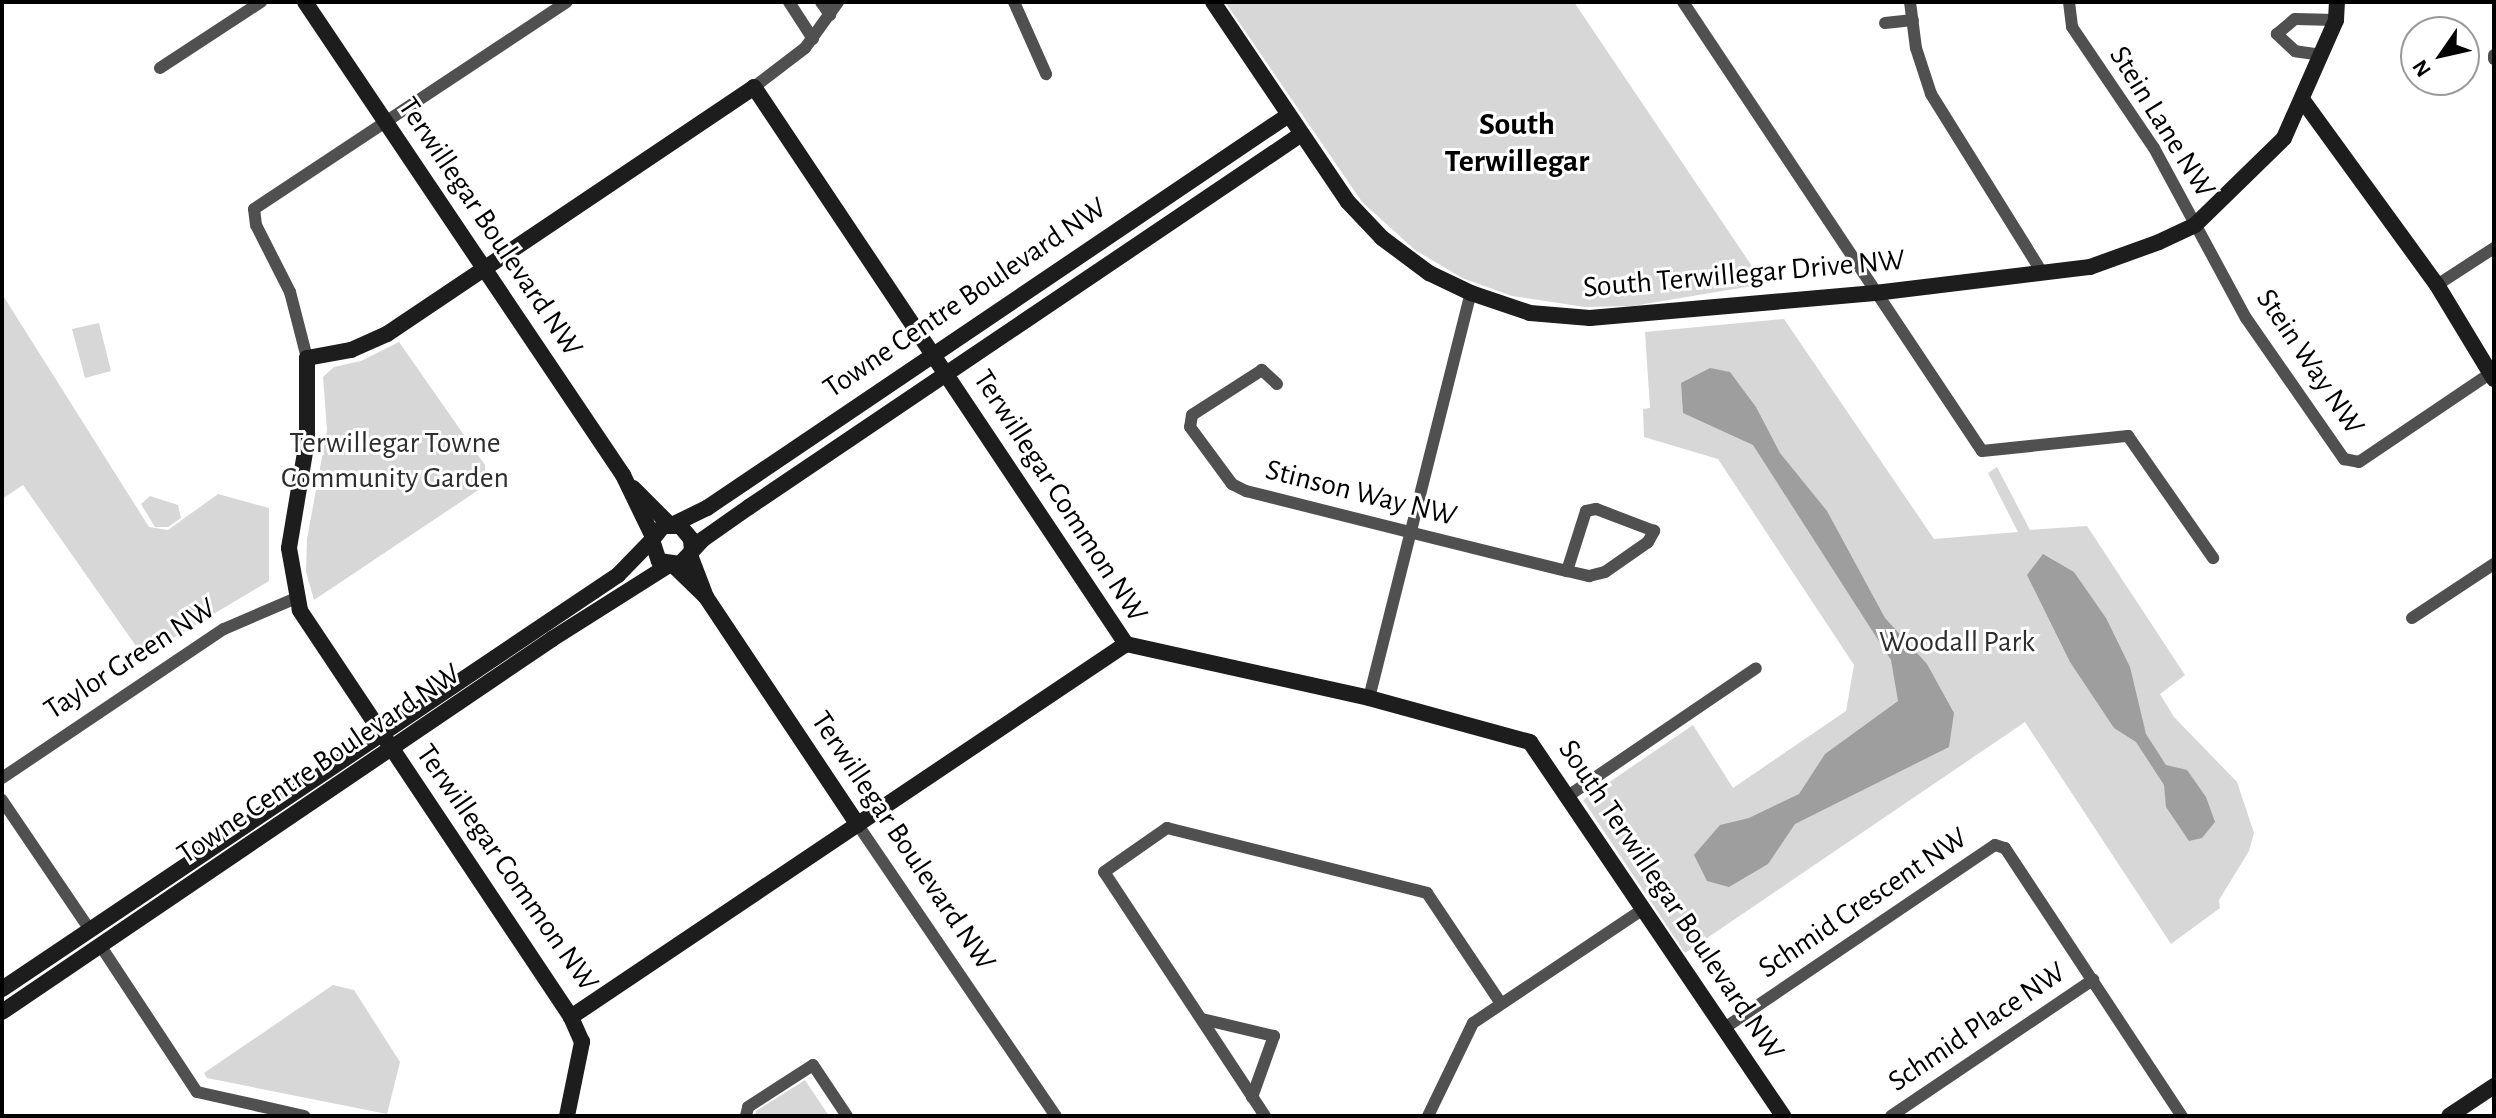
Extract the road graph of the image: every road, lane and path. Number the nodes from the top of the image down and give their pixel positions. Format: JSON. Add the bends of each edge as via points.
{"nodes":[{"id":1,"x":261,"y":2,"type":"edge"},
{"id":2,"x":305,"y":2,"type":"edge"},
{"id":3,"x":567,"y":2,"type":"edge"},
{"id":4,"x":789,"y":2,"type":"edge"},
{"id":5,"x":821,"y":2,"type":"edge"},
{"id":6,"x":838,"y":2,"type":"edge"},
{"id":7,"x":1014,"y":2,"type":"edge"},
{"id":8,"x":1213,"y":2,"type":"edge"},
{"id":9,"x":1683,"y":2,"type":"edge"},
{"id":10,"x":1910,"y":2,"type":"edge"},
{"id":11,"x":2069,"y":2,"type":"edge"},
{"id":12,"x":2337,"y":2,"type":"edge"},
{"id":13,"x":830,"y":15,"type":"junction"},
{"id":14,"x":1913,"y":20,"type":"junction"},
{"id":15,"x":2336,"y":20,"type":"junction"},
{"id":16,"x":1885,"y":23,"type":"dead end"},
{"id":17,"x":813,"y":39,"type":"junction"},
{"id":18,"x":2322,"y":55,"type":"junction"},
{"id":19,"x":160,"y":68,"type":"dead end"},
{"id":20,"x":1046,"y":74,"type":"dead end"},
{"id":21,"x":754,"y":87,"type":"junction"},
{"id":22,"x":2304,"y":102,"type":"junction"},
{"id":23,"x":1287,"y":116,"type":"junction"},
{"id":24,"x":383,"y":120,"type":"junction"},
{"id":25,"x":1300,"y":135,"type":"junction"},
{"id":26,"x":2195,"y":225,"type":"junction"},
{"id":27,"x":2494,"y":248,"type":"edge"},
{"id":28,"x":486,"y":270,"type":"junction"},
{"id":29,"x":2041,"y":271,"type":"junction"},
{"id":30,"x":2437,"y":285,"type":"junction"},
{"id":31,"x":1471,"y":293,"type":"junction"},
{"id":32,"x":1875,"y":293,"type":"junction"},
{"id":33,"x":934,"y":353,"type":"junction"},
{"id":34,"x":307,"y":358,"type":"junction"},
{"id":35,"x":947,"y":373,"type":"junction"},
{"id":36,"x":2493,"y":376,"type":"edge"},
{"id":37,"x":1277,"y":384,"type":"dead end"},
{"id":38,"x":629,"y":484,"type":"junction"},
{"id":39,"x":672,"y":524,"type":"junction"},
{"id":40,"x":1409,"y":532,"type":"junction"},
{"id":41,"x":652,"y":538,"type":"junction"},
{"id":42,"x":691,"y":553,"type":"junction"},
{"id":43,"x":2213,"y":558,"type":"dead end"},
{"id":44,"x":2494,"y":564,"type":"edge"},
{"id":45,"x":671,"y":565,"type":"junction"},
{"id":46,"x":1567,"y":571,"type":"junction"},
{"id":47,"x":706,"y":597,"type":"junction"},
{"id":48,"x":296,"y":598,"type":"junction"},
{"id":49,"x":2412,"y":618,"type":"dead end"},
{"id":50,"x":1126,"y":644,"type":"junction"},
{"id":51,"x":1756,"y":668,"type":"dead end"},
{"id":52,"x":1369,"y":698,"type":"junction"},
{"id":53,"x":385,"y":742,"type":"junction"},
{"id":54,"x":2,"y":778,"type":"edge"},
{"id":55,"x":1568,"y":796,"type":"junction"},
{"id":56,"x":2,"y":800,"type":"edge"},
{"id":57,"x":858,"y":825,"type":"junction"},
{"id":58,"x":1643,"y":909,"type":"junction"},
{"id":59,"x":90,"y":930,"type":"junction"},
{"id":60,"x":100,"y":945,"type":"junction"},
{"id":61,"x":2093,"y":980,"type":"junction"},
{"id":62,"x":2,"y":989,"type":"edge"},
{"id":63,"x":1500,"y":1002,"type":"junction"},
{"id":64,"x":2,"y":1012,"type":"edge"},
{"id":65,"x":571,"y":1017,"type":"junction"},
{"id":66,"x":1202,"y":1019,"type":"junction"},
{"id":67,"x":1723,"y":1029,"type":"junction"},
{"id":68,"x":2494,"y":1086,"type":"edge"},
{"id":69,"x":1252,"y":1097,"type":"junction"},
{"id":70,"x":304,"y":1116,"type":"edge"},
{"id":71,"x":567,"y":1116,"type":"edge"},
{"id":72,"x":746,"y":1116,"type":"edge"},
{"id":73,"x":847,"y":1116,"type":"edge"},
{"id":74,"x":1056,"y":1116,"type":"edge"},
{"id":75,"x":1265,"y":1116,"type":"edge"},
{"id":76,"x":1428,"y":1116,"type":"edge"},
{"id":77,"x":1783,"y":1116,"type":"edge"},
{"id":78,"x":1891,"y":1116,"type":"edge"},
{"id":79,"x":2182,"y":1116,"type":"edge"},
{"id":80,"x":2449,"y":1116,"type":"edge"}],
"edges":[{"from":1,"to":19,"type":"street"},
{"from":2,"to":24,"type":"street","name":"Terwillegar Boulevard NW"},
{"from":3,"to":24,"type":"street"},
{"from":4,"to":17,"type":"street"},
{"from":5,"to":13,"type":"street"},
{"from":6,"to":13,"type":"street"},
{"from":7,"to":20,"type":"street"},
{"from":8,"to":23,"type":"street","name":"South Terwillegar Drive NW"},
{"from":9,"to":32,"type":"street"},
{"from":10,"to":14,"type":"street"},
{"from":11,"to":26,"type":"street","name":"Stein Lane NW","via":[[2072,27],[2154,148]]},
{"from":12,"to":15,"type":"street","name":"South Terwillegar Drive NW"},
{"from":13,"to":17,"type":"street"},
{"from":14,"to":16,"type":"street"},
{"from":14,"to":29,"type":"street","via":[[1931,94]]},
{"from":15,"to":18,"type":"street","name":"South Terwillegar Drive NW"},
{"from":15,"to":18,"type":"street","via":[[2295,19],[2277,34],[2295,51]]},
{"from":17,"to":21,"type":"street"},
{"from":18,"to":22,"type":"street","name":"South Terwillegar Drive NW"},
{"from":21,"to":28,"type":"street"},
{"from":21,"to":33,"type":"street","name":"Terwillegar Common NW"},
{"from":22,"to":26,"type":"street","name":"South Terwillegar Drive NW","via":[[2284,138]]},
{"from":22,"to":30,"type":"street"},
{"from":23,"to":25,"type":"street","name":"South Terwillegar Drive NW"},
{"from":23,"to":33,"type":"street","name":"Towne Centre Boulevard NW"},
{"from":24,"to":28,"type":"street","name":"Terwillegar Boulevard NW"},
{"from":24,"to":34,"type":"street","via":[[254,209],[256,225],[290,292]]},
{"from":25,"to":31,"type":"street","name":"South Terwillegar Drive NW","via":[[1352,208],[1382,238],[1429,273]]},
{"from":25,"to":35,"type":"street","name":"Towne Centre Boulevard NW"},
{"from":26,"to":29,"type":"street","name":"South Terwillegar Drive NW","via":[[2090,267]]},
{"from":26,"to":36,"type":"street","name":"Stein Way NW","via":[[2246,318],[2344,459],[2359,462]]},
{"from":27,"to":30,"type":"street"},
{"from":28,"to":34,"type":"street","via":[[374,341]]},
{"from":28,"to":38,"type":"street","name":"Terwillegar Boulevard NW"},
{"from":29,"to":32,"type":"street","name":"South Terwillegar Drive NW"},
{"from":30,"to":36,"type":"street"},
{"from":31,"to":32,"type":"street","name":"South Terwillegar Drive NW","via":[[1530,313],[1590,318]]},
{"from":31,"to":40,"type":"street"},
{"from":32,"to":43,"type":"street","via":[[1982,451],[2128,436]]},
{"from":33,"to":35,"type":"street","name":"Terwillegar Common NW"},
{"from":33,"to":39,"type":"street","name":"Towne Centre Boulevard NW","via":[[707,508]]},
{"from":34,"to":48,"type":"street","name":"Terwillegar Common NW","via":[[307,441],[289,548]]},
{"from":35,"to":42,"type":"street","name":"Towne Centre Boulevard NW"},
{"from":35,"to":50,"type":"street","name":"Terwillegar Common NW"},
{"from":37,"to":40,"type":"street","name":"Stinson Way NW","via":[[1262,370],[1192,415],[1190,427],[1232,484]]},
{"from":38,"to":39,"type":"street","name":"Terwillegar Boulevard NW"},
{"from":38,"to":41,"type":"street","name":"Terwillegar Boulevard NW"},
{"from":39,"to":41,"type":"street"},
{"from":39,"to":42,"type":"street","via":[[689,533]]},
{"from":40,"to":46,"type":"street","name":"Stinson Way NW"},
{"from":40,"to":52,"type":"street"},
{"from":41,"to":45,"type":"street","via":[[655,556]]},
{"from":41,"to":53,"type":"street","name":"Towne Centre Boulevard NW","via":[[618,575]]},
{"from":42,"to":45,"type":"street"},
{"from":42,"to":47,"type":"street","name":"Terwillegar Boulevard NW"},
{"from":44,"to":49,"type":"street"},
{"from":45,"to":47,"type":"street","name":"Terwillegar Boulevard NW"},
{"from":45,"to":53,"type":"street","name":"Towne Centre Boulevard NW"},
{"from":46,"to":46,"type":"street","name":"Stinson Way NW","via":[[1589,576],[1605,572],[1648,542],[1654,531],[1596,509],[1586,511]]},
{"from":47,"to":57,"type":"street","name":"Terwillegar Boulevard NW"},
{"from":48,"to":53,"type":"street","name":"Terwillegar Common NW","via":[[314,637]]},
{"from":48,"to":54,"type":"street","name":"Taylor Green NW","via":[[224,629]]},
{"from":50,"to":52,"type":"street","name":"South Terwillegar Boulevard NW"},
{"from":50,"to":57,"type":"street","name":"Terwillegar Common NW"},
{"from":51,"to":55,"type":"street"},
{"from":52,"to":55,"type":"street","name":"South Terwillegar Boulevard NW","via":[[1530,742]]},
{"from":53,"to":59,"type":"street","name":"Towne Centre Boulevard NW"},
{"from":53,"to":60,"type":"street","name":"Towne Centre Boulevard NW"},
{"from":53,"to":65,"type":"street","name":"Terwillegar Common NW"},
{"from":55,"to":58,"type":"street","name":"South Terwillegar Boulevard NW"},
{"from":56,"to":59,"type":"street"},
{"from":57,"to":65,"type":"street","name":"Terwillegar Common NW"},
{"from":57,"to":74,"type":"street","name":"Terwillegar Boulevard NW"},
{"from":58,"to":63,"type":"street"},
{"from":58,"to":67,"type":"street","name":"South Terwillegar Boulevard NW"},
{"from":59,"to":60,"type":"street"},
{"from":59,"to":62,"type":"street","name":"Towne Centre Boulevard NW"},
{"from":60,"to":64,"type":"street","name":"Towne Centre Boulevard NW"},
{"from":60,"to":70,"type":"street","via":[[197,1092]]},
{"from":61,"to":67,"type":"street","name":"Schmid Crescent NW","via":[[2005,848],[1995,845]]},
{"from":61,"to":78,"type":"street","name":"Schmid Place NW"},
{"from":61,"to":79,"type":"street","name":"Schmid Crescent NW"},
{"from":63,"to":66,"type":"street","via":[[1427,893],[1167,828],[1104,872]]},
{"from":63,"to":76,"type":"street","via":[[1473,1023]]},
{"from":65,"to":71,"type":"street","via":[[582,1042]]},
{"from":66,"to":69,"type":"street"},
{"from":66,"to":69,"type":"street","via":[[1274,1036]]},
{"from":67,"to":77,"type":"street","name":"South Terwillegar Boulevard NW"},
{"from":68,"to":80,"type":"street"},
{"from":69,"to":75,"type":"street"},
{"from":72,"to":73,"type":"street","via":[[748,1107],[813,1065]]}]}
